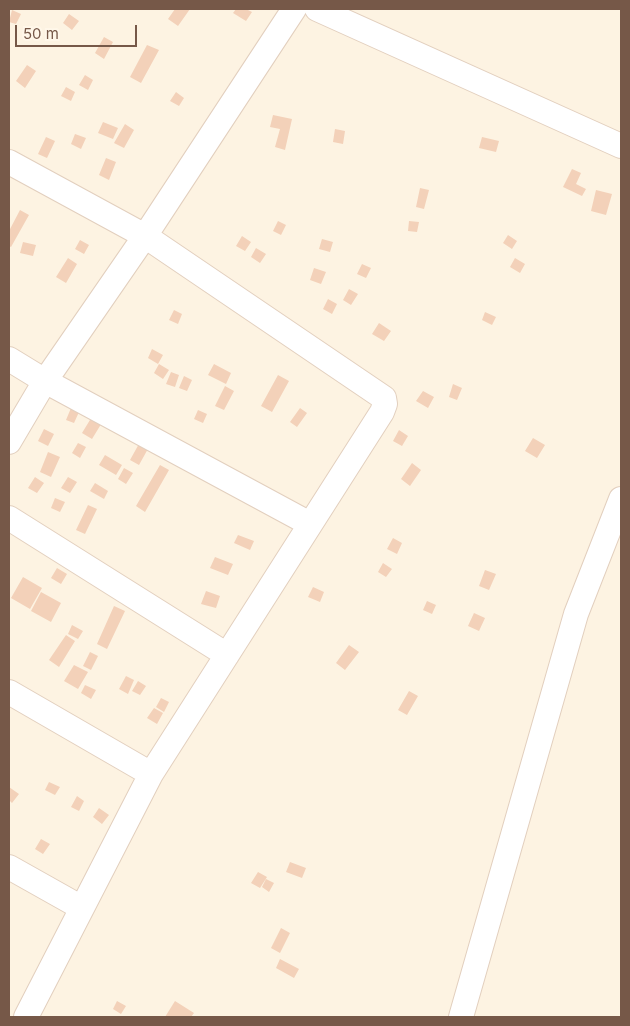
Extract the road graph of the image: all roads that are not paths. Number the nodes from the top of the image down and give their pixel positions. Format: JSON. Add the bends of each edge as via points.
{"nodes":[{"id":1,"x":294,"y":9,"type":"edge"},
{"id":2,"x":317,"y":9,"type":"edge"},
{"id":3,"x":621,"y":146,"type":"edge"},
{"id":4,"x":9,"y":162,"type":"edge"},
{"id":5,"x":145,"y":236,"type":"junction"},
{"id":6,"x":9,"y":360,"type":"edge"},
{"id":7,"x":45,"y":381,"type":"junction"},
{"id":8,"x":9,"y":442,"type":"edge"},
{"id":9,"x":621,"y":499,"type":"edge"},
{"id":10,"x":9,"y":518,"type":"edge"},
{"id":11,"x":310,"y":524,"type":"junction"},
{"id":12,"x":227,"y":655,"type":"junction"},
{"id":13,"x":9,"y":692,"type":"edge"},
{"id":14,"x":150,"y":774,"type":"junction"},
{"id":15,"x":9,"y":867,"type":"edge"},
{"id":16,"x":82,"y":908,"type":"junction"},
{"id":17,"x":26,"y":1017,"type":"edge"},
{"id":18,"x":461,"y":1017,"type":"edge"}],
"edges":[{"from":1,"to":5,"type":"street"},
{"from":2,"to":3,"type":"street"},
{"from":4,"to":5,"type":"street"},
{"from":5,"to":7,"type":"street"},
{"from":5,"to":11,"type":"street","via":[[384,398],[382,412]]},
{"from":6,"to":7,"type":"street"},
{"from":7,"to":8,"type":"street"},
{"from":7,"to":11,"type":"street"},
{"from":9,"to":18,"type":"street","via":[[576,614]]},
{"from":10,"to":12,"type":"street"},
{"from":11,"to":12,"type":"street"},
{"from":12,"to":14,"type":"street"},
{"from":13,"to":14,"type":"street"},
{"from":14,"to":16,"type":"street"},
{"from":15,"to":16,"type":"street"},
{"from":16,"to":17,"type":"street"}]}
